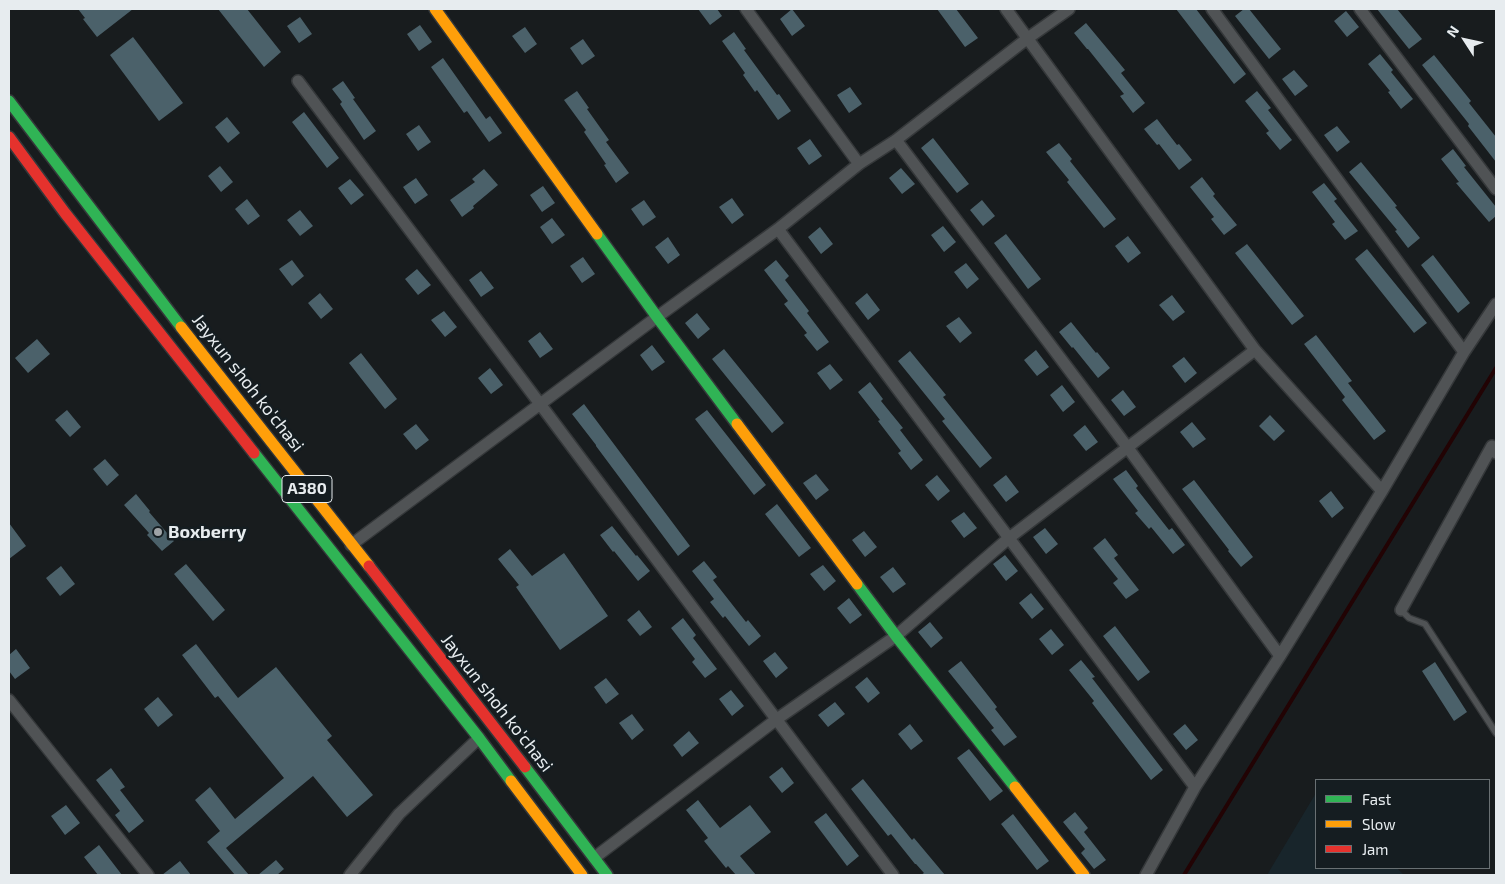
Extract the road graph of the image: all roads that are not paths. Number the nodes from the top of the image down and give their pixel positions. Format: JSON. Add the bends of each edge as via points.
{"nodes":[{"id":1,"x":435,"y":9,"type":"edge"},
{"id":2,"x":746,"y":9,"type":"edge"},
{"id":3,"x":1006,"y":9,"type":"edge"},
{"id":4,"x":1069,"y":9,"type":"edge"},
{"id":5,"x":1212,"y":9,"type":"edge"},
{"id":6,"x":1360,"y":9,"type":"edge"},
{"id":7,"x":1028,"y":38,"type":"junction"},
{"id":8,"x":298,"y":81,"type":"dead end"},
{"id":9,"x":9,"y":101,"type":"edge"},
{"id":10,"x":9,"y":137,"type":"edge"},
{"id":11,"x":896,"y":140,"type":"junction"},
{"id":12,"x":859,"y":164,"type":"junction"},
{"id":13,"x":1496,"y":189,"type":"edge"},
{"id":14,"x":778,"y":229,"type":"junction"},
{"id":15,"x":1496,"y":304,"type":"edge"},
{"id":16,"x":657,"y":317,"type":"junction"},
{"id":17,"x":1255,"y":350,"type":"junction"},
{"id":18,"x":1464,"y":352,"type":"junction"},
{"id":19,"x":540,"y":403,"type":"junction"},
{"id":20,"x":1128,"y":448,"type":"junction"},
{"id":21,"x":1496,"y":453,"type":"edge"},
{"id":22,"x":1382,"y":491,"type":"junction"},
{"id":23,"x":1009,"y":538,"type":"junction"},
{"id":24,"x":351,"y":545,"type":"junction"},
{"id":25,"x":1401,"y":610,"type":"joint"},
{"id":26,"x":896,"y":636,"type":"junction"},
{"id":27,"x":1280,"y":656,"type":"junction"},
{"id":28,"x":9,"y":700,"type":"edge"},
{"id":29,"x":777,"y":719,"type":"junction"},
{"id":30,"x":1496,"y":733,"type":"edge"},
{"id":31,"x":479,"y":738,"type":"junction"},
{"id":32,"x":1195,"y":787,"type":"junction"},
{"id":33,"x":594,"y":858,"type":"junction"},
{"id":34,"x":148,"y":875,"type":"edge"},
{"id":35,"x":350,"y":875,"type":"edge"},
{"id":36,"x":582,"y":875,"type":"edge"},
{"id":37,"x":607,"y":875,"type":"edge"},
{"id":38,"x":893,"y":875,"type":"edge"},
{"id":39,"x":1084,"y":875,"type":"edge"},
{"id":40,"x":1146,"y":875,"type":"edge"}],
"edges":[{"from":1,"to":16,"type":"main road"},
{"from":2,"to":12,"type":"street"},
{"from":3,"to":7,"type":"street"},
{"from":4,"to":7,"type":"street"},
{"from":5,"to":18,"type":"street"},
{"from":6,"to":13,"type":"street"},
{"from":7,"to":11,"type":"street"},
{"from":7,"to":17,"type":"street"},
{"from":8,"to":19,"type":"street"},
{"from":9,"to":24,"type":"main road","name":"Jayxun shoh ko'chasi","number":"A380"},
{"from":10,"to":31,"type":"main road","name":"Jayxun shoh ko'chasi","number":"A380","via":[[65,213]]},
{"from":11,"to":12,"type":"street"},
{"from":11,"to":20,"type":"street"},
{"from":12,"to":14,"type":"street"},
{"from":14,"to":16,"type":"street"},
{"from":14,"to":23,"type":"street"},
{"from":15,"to":18,"type":"street"},
{"from":16,"to":19,"type":"street"},
{"from":16,"to":26,"type":"main road"},
{"from":17,"to":20,"type":"street"},
{"from":17,"to":22,"type":"street"},
{"from":18,"to":22,"type":"street"},
{"from":19,"to":24,"type":"street"},
{"from":19,"to":29,"type":"street"},
{"from":20,"to":23,"type":"street"},
{"from":20,"to":27,"type":"street"},
{"from":21,"to":25,"type":"street","via":[[1492,446]]},
{"from":22,"to":27,"type":"street"},
{"from":23,"to":26,"type":"street"},
{"from":23,"to":32,"type":"street"},
{"from":24,"to":33,"type":"main road","name":"Jayxun shoh ko'chasi","number":"A380"},
{"from":25,"to":30,"type":"lane","via":[[1409,618],[1425,624]]},
{"from":26,"to":29,"type":"street"},
{"from":26,"to":39,"type":"main road"},
{"from":27,"to":32,"type":"street"},
{"from":28,"to":34,"type":"street"},
{"from":29,"to":33,"type":"street"},
{"from":29,"to":38,"type":"street"},
{"from":31,"to":35,"type":"street","via":[[399,814]]},
{"from":31,"to":36,"type":"main road","name":"Jayxun shoh ko'chasi","number":"A380"},
{"from":32,"to":40,"type":"street"},
{"from":33,"to":37,"type":"main road","name":"Jayxun shoh ko'chasi","number":"A380"}]}
